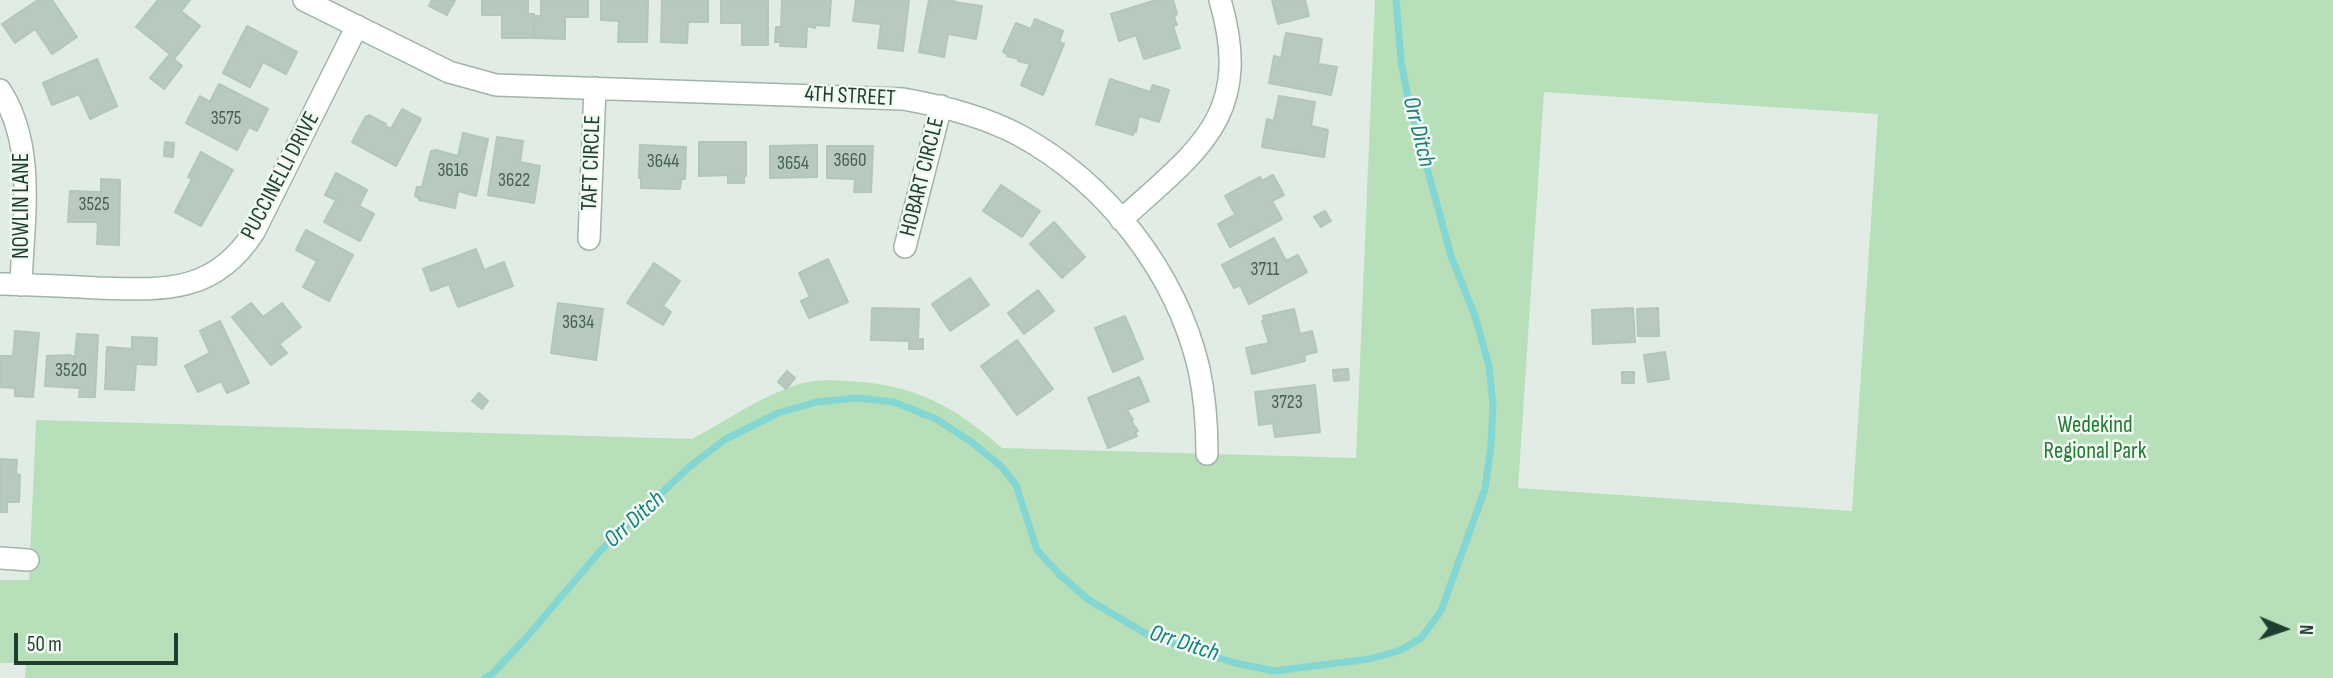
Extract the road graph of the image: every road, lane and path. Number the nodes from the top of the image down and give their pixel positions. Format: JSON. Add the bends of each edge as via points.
{"nodes":[{"id":1,"x":304,"y":0,"type":"edge"},
{"id":2,"x":1220,"y":0,"type":"edge"},
{"id":3,"x":357,"y":26,"type":"junction"},
{"id":4,"x":595,"y":88,"type":"junction"},
{"id":5,"x":0,"y":90,"type":"edge"},
{"id":6,"x":941,"y":106,"type":"junction"},
{"id":7,"x":1121,"y":220,"type":"junction"},
{"id":8,"x":589,"y":239,"type":"dead end"},
{"id":9,"x":905,"y":247,"type":"dead end"},
{"id":10,"x":11,"y":284,"type":"edge"},
{"id":11,"x":1207,"y":454,"type":"dead end"},
{"id":12,"x":0,"y":558,"type":"edge"},
{"id":13,"x":29,"y":560,"type":"dead end"}],
"edges":[{"from":1,"to":3,"type":"street","name":"4TH STREET"},
{"from":2,"to":7,"type":"street","via":[[1231,60],[1229,83],[1212,132]]},
{"from":3,"to":4,"type":"street","name":"4TH STREET","via":[[473,80]]},
{"from":3,"to":10,"type":"street","name":"PUCCINELLI DRIVE","via":[[254,232],[217,272],[185,285],[146,289]]},
{"from":4,"to":6,"type":"street","name":"4TH STREET","via":[[903,99]]},
{"from":4,"to":8,"type":"street","name":"TAFT CIRCLE"},
{"from":5,"to":10,"type":"street","name":"NOWLIN LANE","via":[[18,125],[25,186]]},
{"from":6,"to":7,"type":"street","name":"4TH STREET","via":[[990,122],[1045,150],[1087,183]]},
{"from":6,"to":9,"type":"street","name":"HOBART CIRCLE"},
{"from":7,"to":11,"type":"street","name":"4TH STREET","via":[[1160,271],[1190,338],[1204,400]]},
{"from":12,"to":13,"type":"street"}]}
